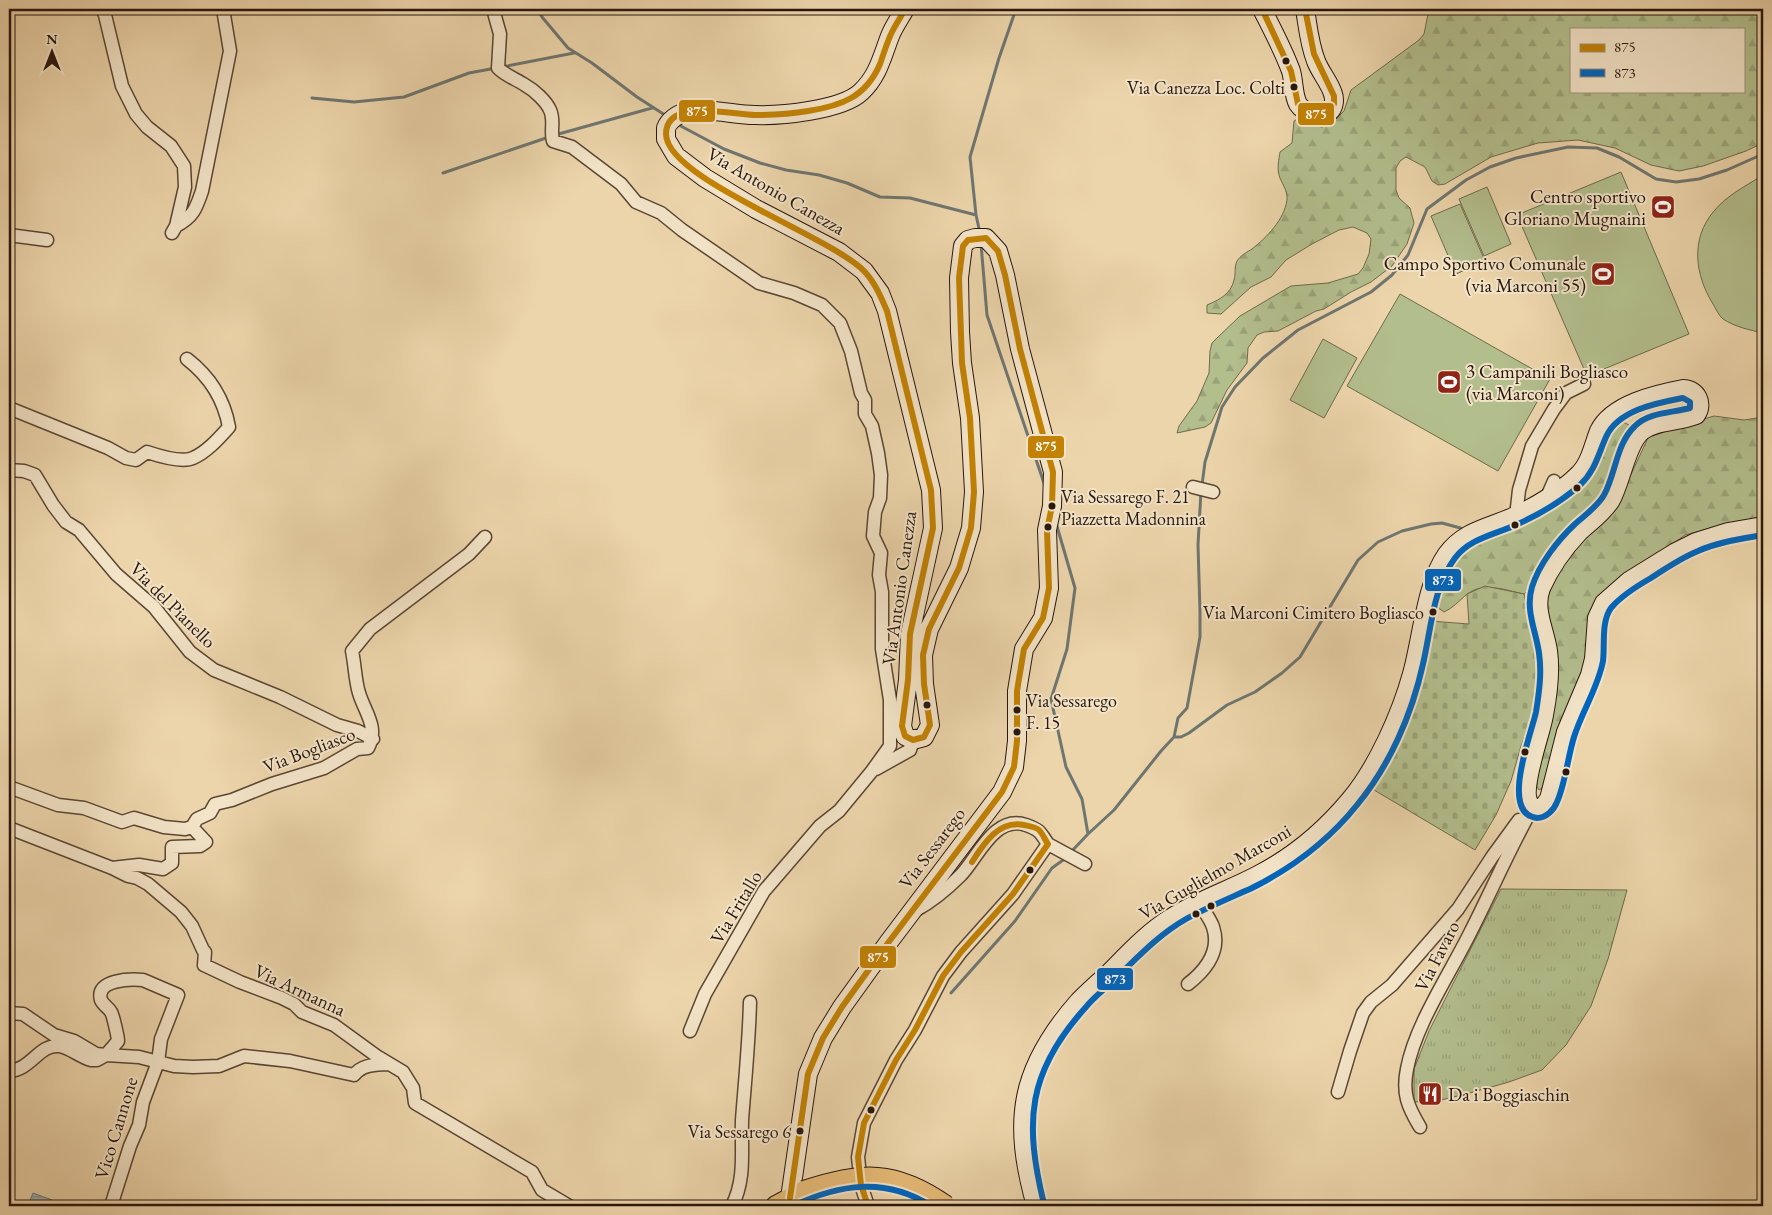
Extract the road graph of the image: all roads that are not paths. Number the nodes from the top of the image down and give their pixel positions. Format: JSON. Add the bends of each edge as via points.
{"nodes":[{"id":1,"x":102,"y":9,"type":"edge"},
{"id":2,"x":223,"y":9,"type":"edge"},
{"id":3,"x":493,"y":9,"type":"edge"},
{"id":4,"x":905,"y":9,"type":"edge"},
{"id":5,"x":1262,"y":9,"type":"edge"},
{"id":6,"x":1305,"y":9,"type":"edge"},
{"id":7,"x":9,"y":235,"type":"edge"},
{"id":8,"x":47,"y":240,"type":"dead end"},
{"id":9,"x":186,"y":359,"type":"dead end"},
{"id":10,"x":1584,"y":384,"type":"dead end"},
{"id":11,"x":9,"y":408,"type":"edge"},
{"id":12,"x":9,"y":470,"type":"edge"},
{"id":13,"x":1554,"y":481,"type":"dead end"},
{"id":14,"x":1192,"y":487,"type":"dead end"},
{"id":15,"x":1213,"y":492,"type":"dead end"},
{"id":16,"x":1547,"y":497,"type":"junction"},
{"id":17,"x":1052,"y":506,"type":"joint"},
{"id":18,"x":1516,"y":516,"type":"junction"},
{"id":19,"x":1763,"y":526,"type":"edge"},
{"id":20,"x":485,"y":537,"type":"dead end"},
{"id":21,"x":372,"y":739,"type":"junction"},
{"id":22,"x":914,"y":740,"type":"junction"},
{"id":23,"x":872,"y":771,"type":"junction"},
{"id":24,"x":9,"y":787,"type":"edge"},
{"id":25,"x":1531,"y":805,"type":"junction"},
{"id":26,"x":192,"y":827,"type":"junction"},
{"id":27,"x":9,"y":828,"type":"edge"},
{"id":28,"x":1048,"y":844,"type":"junction"},
{"id":29,"x":1080,"y":861,"type":"dead end"},
{"id":30,"x":112,"y":868,"type":"junction"},
{"id":31,"x":1199,"y":903,"type":"junction"},
{"id":32,"x":909,"y":914,"type":"junction"},
{"id":33,"x":1188,"y":984,"type":"dead end"},
{"id":34,"x":750,"y":1002,"type":"dead end"},
{"id":35,"x":9,"y":1013,"type":"edge"},
{"id":36,"x":690,"y":1031,"type":"dead end"},
{"id":37,"x":106,"y":1055,"type":"junction"},
{"id":38,"x":158,"y":1062,"type":"junction"},
{"id":39,"x":388,"y":1064,"type":"junction"},
{"id":40,"x":9,"y":1071,"type":"edge"},
{"id":41,"x":1338,"y":1092,"type":"dead end"},
{"id":42,"x":1420,"y":1127,"type":"dead end"},
{"id":43,"x":790,"y":1200,"type":"edge"},
{"id":44,"x":111,"y":1206,"type":"edge"},
{"id":45,"x":569,"y":1206,"type":"edge"},
{"id":46,"x":732,"y":1206,"type":"edge"},
{"id":47,"x":868,"y":1206,"type":"edge"},
{"id":48,"x":946,"y":1206,"type":"edge"},
{"id":49,"x":1036,"y":1206,"type":"edge"}],
"edges":[{"from":1,"to":2,"type":"street","via":[[122,86],[136,114],[147,128],[171,146],[184,166],[185,187],[172,228],[186,221],[196,210],[202,191],[230,51]]},
{"from":3,"to":23,"type":"street","name":"Via Fritallo","via":[[500,34],[498,68],[526,85],[550,109],[554,124],[553,141],[572,147],[620,184],[636,202],[661,213],[759,283],[822,305],[840,323],[866,400],[865,414],[872,426],[881,475],[873,536],[881,553],[882,649],[890,700],[890,746]]},
{"from":4,"to":22,"type":"street","name":"Via Antonio Canezza","via":[[891,33],[875,77],[859,94],[833,106],[782,115],[685,112],[666,128],[666,139],[676,156],[705,178],[839,252],[864,271],[880,293],[929,480],[933,512],[931,541],[910,634],[902,726],[905,736]]},
{"from":5,"to":6,"type":"street","via":[[1291,73],[1299,105],[1308,112],[1320,114],[1330,111],[1334,98],[1308,38]]},
{"from":7,"to":8,"type":"street"},
{"from":9,"to":11,"type":"street","via":[[213,386],[226,410],[229,427],[192,459],[168,458],[147,452],[136,460],[126,458]]},
{"from":10,"to":18,"type":"street","via":[[1566,393],[1532,446],[1518,490]]},
{"from":12,"to":21,"type":"street","name":"Via del Pianello","via":[[35,475],[66,522],[79,530],[116,574],[154,607],[190,652],[214,670]]},
{"from":13,"to":16,"type":"street"},
{"from":14,"to":15,"type":"street"},
{"from":16,"to":18,"type":"street","name":"Via Guglielmo Marconi"},
{"from":16,"to":25,"type":"street","name":"Via Guglielmo Marconi","via":[[1578,476],[1587,464],[1604,422],[1628,405],[1683,389],[1698,397],[1696,415],[1654,425],[1640,432],[1610,502],[1562,552],[1541,590],[1539,613],[1549,673],[1544,718],[1528,782]]},
{"from":17,"to":22,"type":"street","name":"Via Antonio Canezza","via":[[1053,472],[998,251],[980,238],[968,240],[963,246],[958,278],[974,484],[971,528],[959,568],[928,629],[923,655],[930,725],[924,737]]},
{"from":17,"to":32,"type":"street","name":"Via Sessarego","via":[[1047,530],[1049,588],[1043,618],[1024,649],[1017,691],[1014,767],[1002,792]]},
{"from":18,"to":31,"type":"street","name":"Via Guglielmo Marconi","via":[[1468,535],[1448,553],[1437,571],[1401,709],[1363,784],[1349,802],[1315,837],[1290,854],[1260,874]]},
{"from":19,"to":25,"type":"street","via":[[1696,542],[1629,581],[1604,603],[1597,618],[1590,675],[1566,732],[1550,799],[1538,809]]},
{"from":20,"to":21,"type":"street","name":"Via Bogliasco","via":[[468,554],[370,629],[352,651],[359,694],[370,717]]},
{"from":21,"to":26,"type":"street","name":"Via Bogliasco","via":[[368,748],[357,749],[324,768],[215,804],[210,813],[197,819]]},
{"from":22,"to":23,"type":"street","via":[[910,750]]},
{"from":23,"to":36,"type":"street","name":"Via Fritallo","via":[[764,891],[705,994]]},
{"from":24,"to":26,"type":"street","via":[[58,805],[84,808],[122,822],[134,818],[164,827]]},
{"from":25,"to":41,"type":"street","via":[[1458,909],[1392,985],[1363,1013]]},
{"from":25,"to":42,"type":"street","name":"Via Favaro","via":[[1413,1049],[1405,1087],[1408,1107]]},
{"from":26,"to":30,"type":"street","via":[[206,842],[200,846],[172,846],[172,863],[163,869],[139,865]]},
{"from":27,"to":30,"type":"street","name":"Via Armanna"},
{"from":28,"to":29,"type":"street"},
{"from":28,"to":32,"type":"street","via":[[1039,830],[1020,823],[1007,824],[994,833],[966,870],[935,900]]},
{"from":28,"to":47,"type":"street","via":[[1013,894],[943,976],[864,1123],[858,1156],[861,1185]]},
{"from":30,"to":39,"type":"street","name":"Via Armanna","via":[[148,884],[181,912],[205,952],[204,965],[282,998],[302,1012],[334,1025]]},
{"from":31,"to":33,"type":"street","via":[[1212,926],[1216,943],[1202,973]]},
{"from":31,"to":49,"type":"street","name":"Via Guglielmo Marconi","via":[[1171,918],[1143,939],[1080,1000],[1056,1030],[1038,1062],[1024,1101],[1022,1127]]},
{"from":32,"to":43,"type":"street","name":"Via Sessarego","via":[[842,1007],[819,1047],[808,1074]]},
{"from":34,"to":46,"type":"street","via":[[741,1144],[743,1167],[738,1194]]},
{"from":35,"to":37,"type":"street","via":[[23,1014],[54,1035],[74,1041],[96,1054]]},
{"from":37,"to":38,"type":"street"},
{"from":37,"to":38,"type":"street","via":[[118,1041],[112,1012],[100,995],[103,988],[113,981],[143,980],[178,995],[161,1039]]},
{"from":37,"to":40,"type":"street","via":[[91,1060],[67,1048],[52,1046],[42,1050],[22,1068]]},
{"from":38,"to":39,"type":"street","via":[[174,1066],[219,1066],[244,1056],[290,1061],[354,1075],[359,1068]]},
{"from":38,"to":44,"type":"street","name":"Vico Cannone","via":[[142,1102],[139,1125]]},
{"from":39,"to":45,"type":"street","name":"Via Armanna","via":[[403,1072],[413,1088],[415,1103],[532,1172],[542,1190]]},
{"from":43,"to":48,"type":"main road","bridge":true,"via":[[845,1180],[875,1177],[900,1181],[926,1192]]}]}
